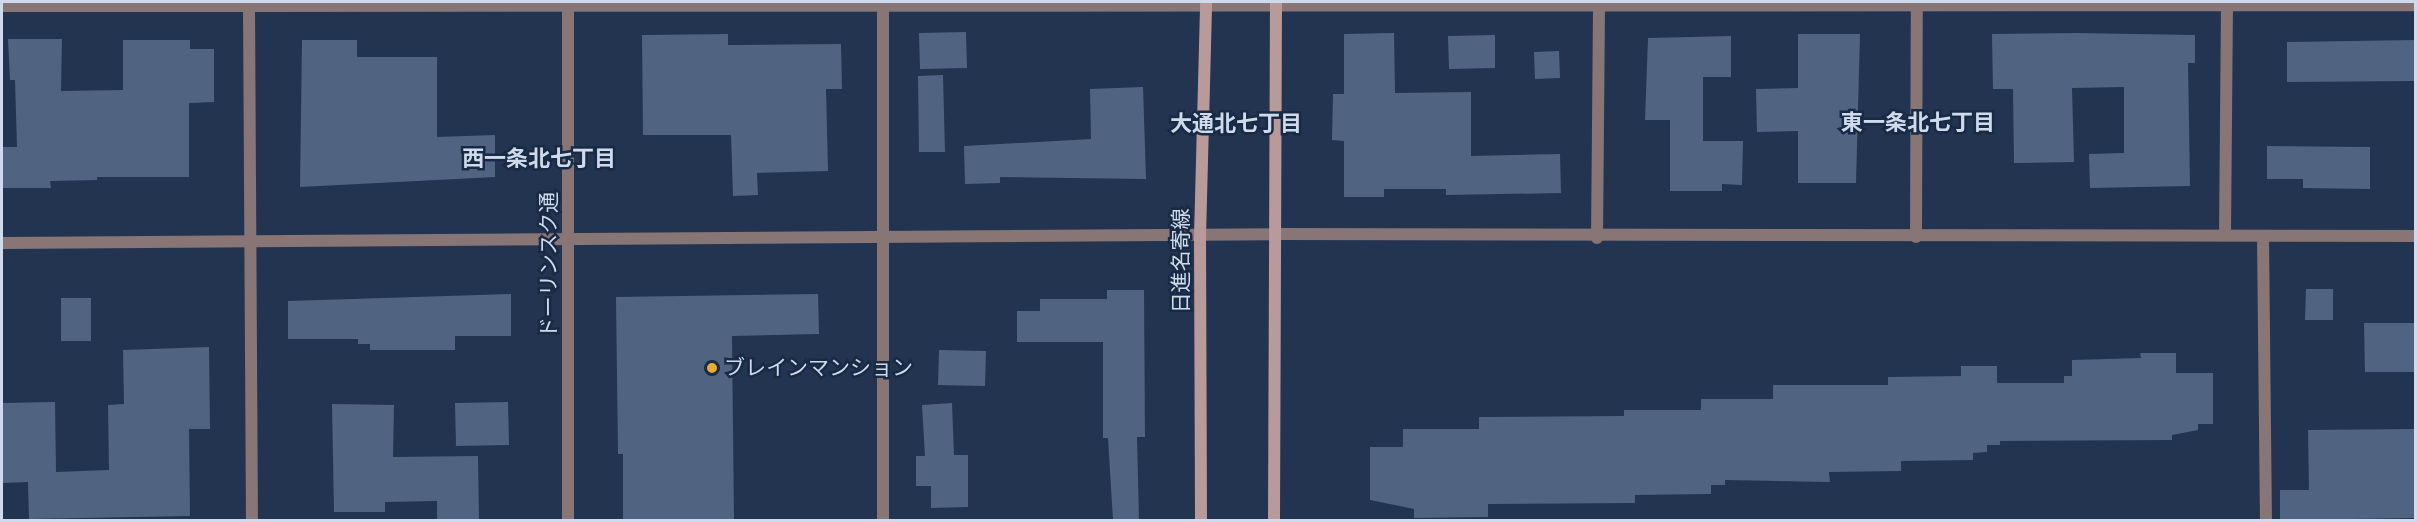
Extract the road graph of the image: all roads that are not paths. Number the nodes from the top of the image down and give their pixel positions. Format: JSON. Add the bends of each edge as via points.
{"nodes":[{"id":1,"x":2322,"y":3,"type":"edge"},
{"id":2,"x":1206,"y":4,"type":"edge"},
{"id":3,"x":1394,"y":4,"type":"edge"},
{"id":4,"x":1978,"y":4,"type":"edge"},
{"id":5,"x":1275,"y":5,"type":"edge"},
{"id":6,"x":2227,"y":5,"type":"junction"},
{"id":7,"x":2415,"y":5,"type":"edge"},
{"id":8,"x":2,"y":6,"type":"edge"},
{"id":9,"x":249,"y":6,"type":"junction"},
{"id":10,"x":883,"y":6,"type":"junction"},
{"id":11,"x":1917,"y":6,"type":"junction"},
{"id":12,"x":1599,"y":7,"type":"junction"},
{"id":13,"x":568,"y":9,"type":"junction"},
{"id":14,"x":1276,"y":234,"type":"junction"},
{"id":15,"x":2225,"y":235,"type":"junction"},
{"id":16,"x":2415,"y":236,"type":"edge"},
{"id":17,"x":1200,"y":237,"type":"junction"},
{"id":18,"x":1916,"y":237,"type":"junction"},
{"id":19,"x":2263,"y":237,"type":"junction"},
{"id":20,"x":1597,"y":238,"type":"junction"},
{"id":21,"x":883,"y":239,"type":"junction"},
{"id":22,"x":569,"y":240,"type":"junction"},
{"id":23,"x":2,"y":243,"type":"edge"},
{"id":24,"x":253,"y":244,"type":"junction"},
{"id":25,"x":252,"y":520,"type":"edge"},
{"id":26,"x":568,"y":520,"type":"edge"},
{"id":27,"x":883,"y":520,"type":"edge"},
{"id":28,"x":1201,"y":520,"type":"edge"},
{"id":29,"x":1274,"y":520,"type":"edge"},
{"id":30,"x":2266,"y":520,"type":"edge"}],
"edges":[{"from":1,"to":6,"type":"street"},
{"from":1,"to":7,"type":"street"},
{"from":2,"to":5,"type":"street"},
{"from":2,"to":10,"type":"street"},
{"from":2,"to":17,"type":"main road","name":"日進名寄線"},
{"from":3,"to":5,"type":"street"},
{"from":3,"to":12,"type":"street"},
{"from":4,"to":6,"type":"street"},
{"from":4,"to":11,"type":"street"},
{"from":5,"to":14,"type":"main road"},
{"from":6,"to":15,"type":"street"},
{"from":8,"to":9,"type":"street"},
{"from":9,"to":13,"type":"street"},
{"from":9,"to":24,"type":"street"},
{"from":10,"to":13,"type":"street"},
{"from":10,"to":21,"type":"street"},
{"from":11,"to":12,"type":"street"},
{"from":11,"to":18,"type":"street"},
{"from":12,"to":20,"type":"street"},
{"from":13,"to":22,"type":"street","name":"ドーリンスク通"},
{"from":14,"to":17,"type":"street"},
{"from":14,"to":20,"type":"street"},
{"from":14,"to":29,"type":"main road"},
{"from":15,"to":18,"type":"street"},
{"from":15,"to":19,"type":"street"},
{"from":16,"to":19,"type":"street"},
{"from":17,"to":21,"type":"street"},
{"from":17,"to":28,"type":"main road","name":"日進名寄線"},
{"from":18,"to":20,"type":"street"},
{"from":19,"to":30,"type":"street"},
{"from":21,"to":22,"type":"street"},
{"from":21,"to":27,"type":"street"},
{"from":22,"to":24,"type":"street"},
{"from":22,"to":26,"type":"street","name":"ドーリンスク通"},
{"from":23,"to":24,"type":"street"},
{"from":24,"to":25,"type":"street"}]}
